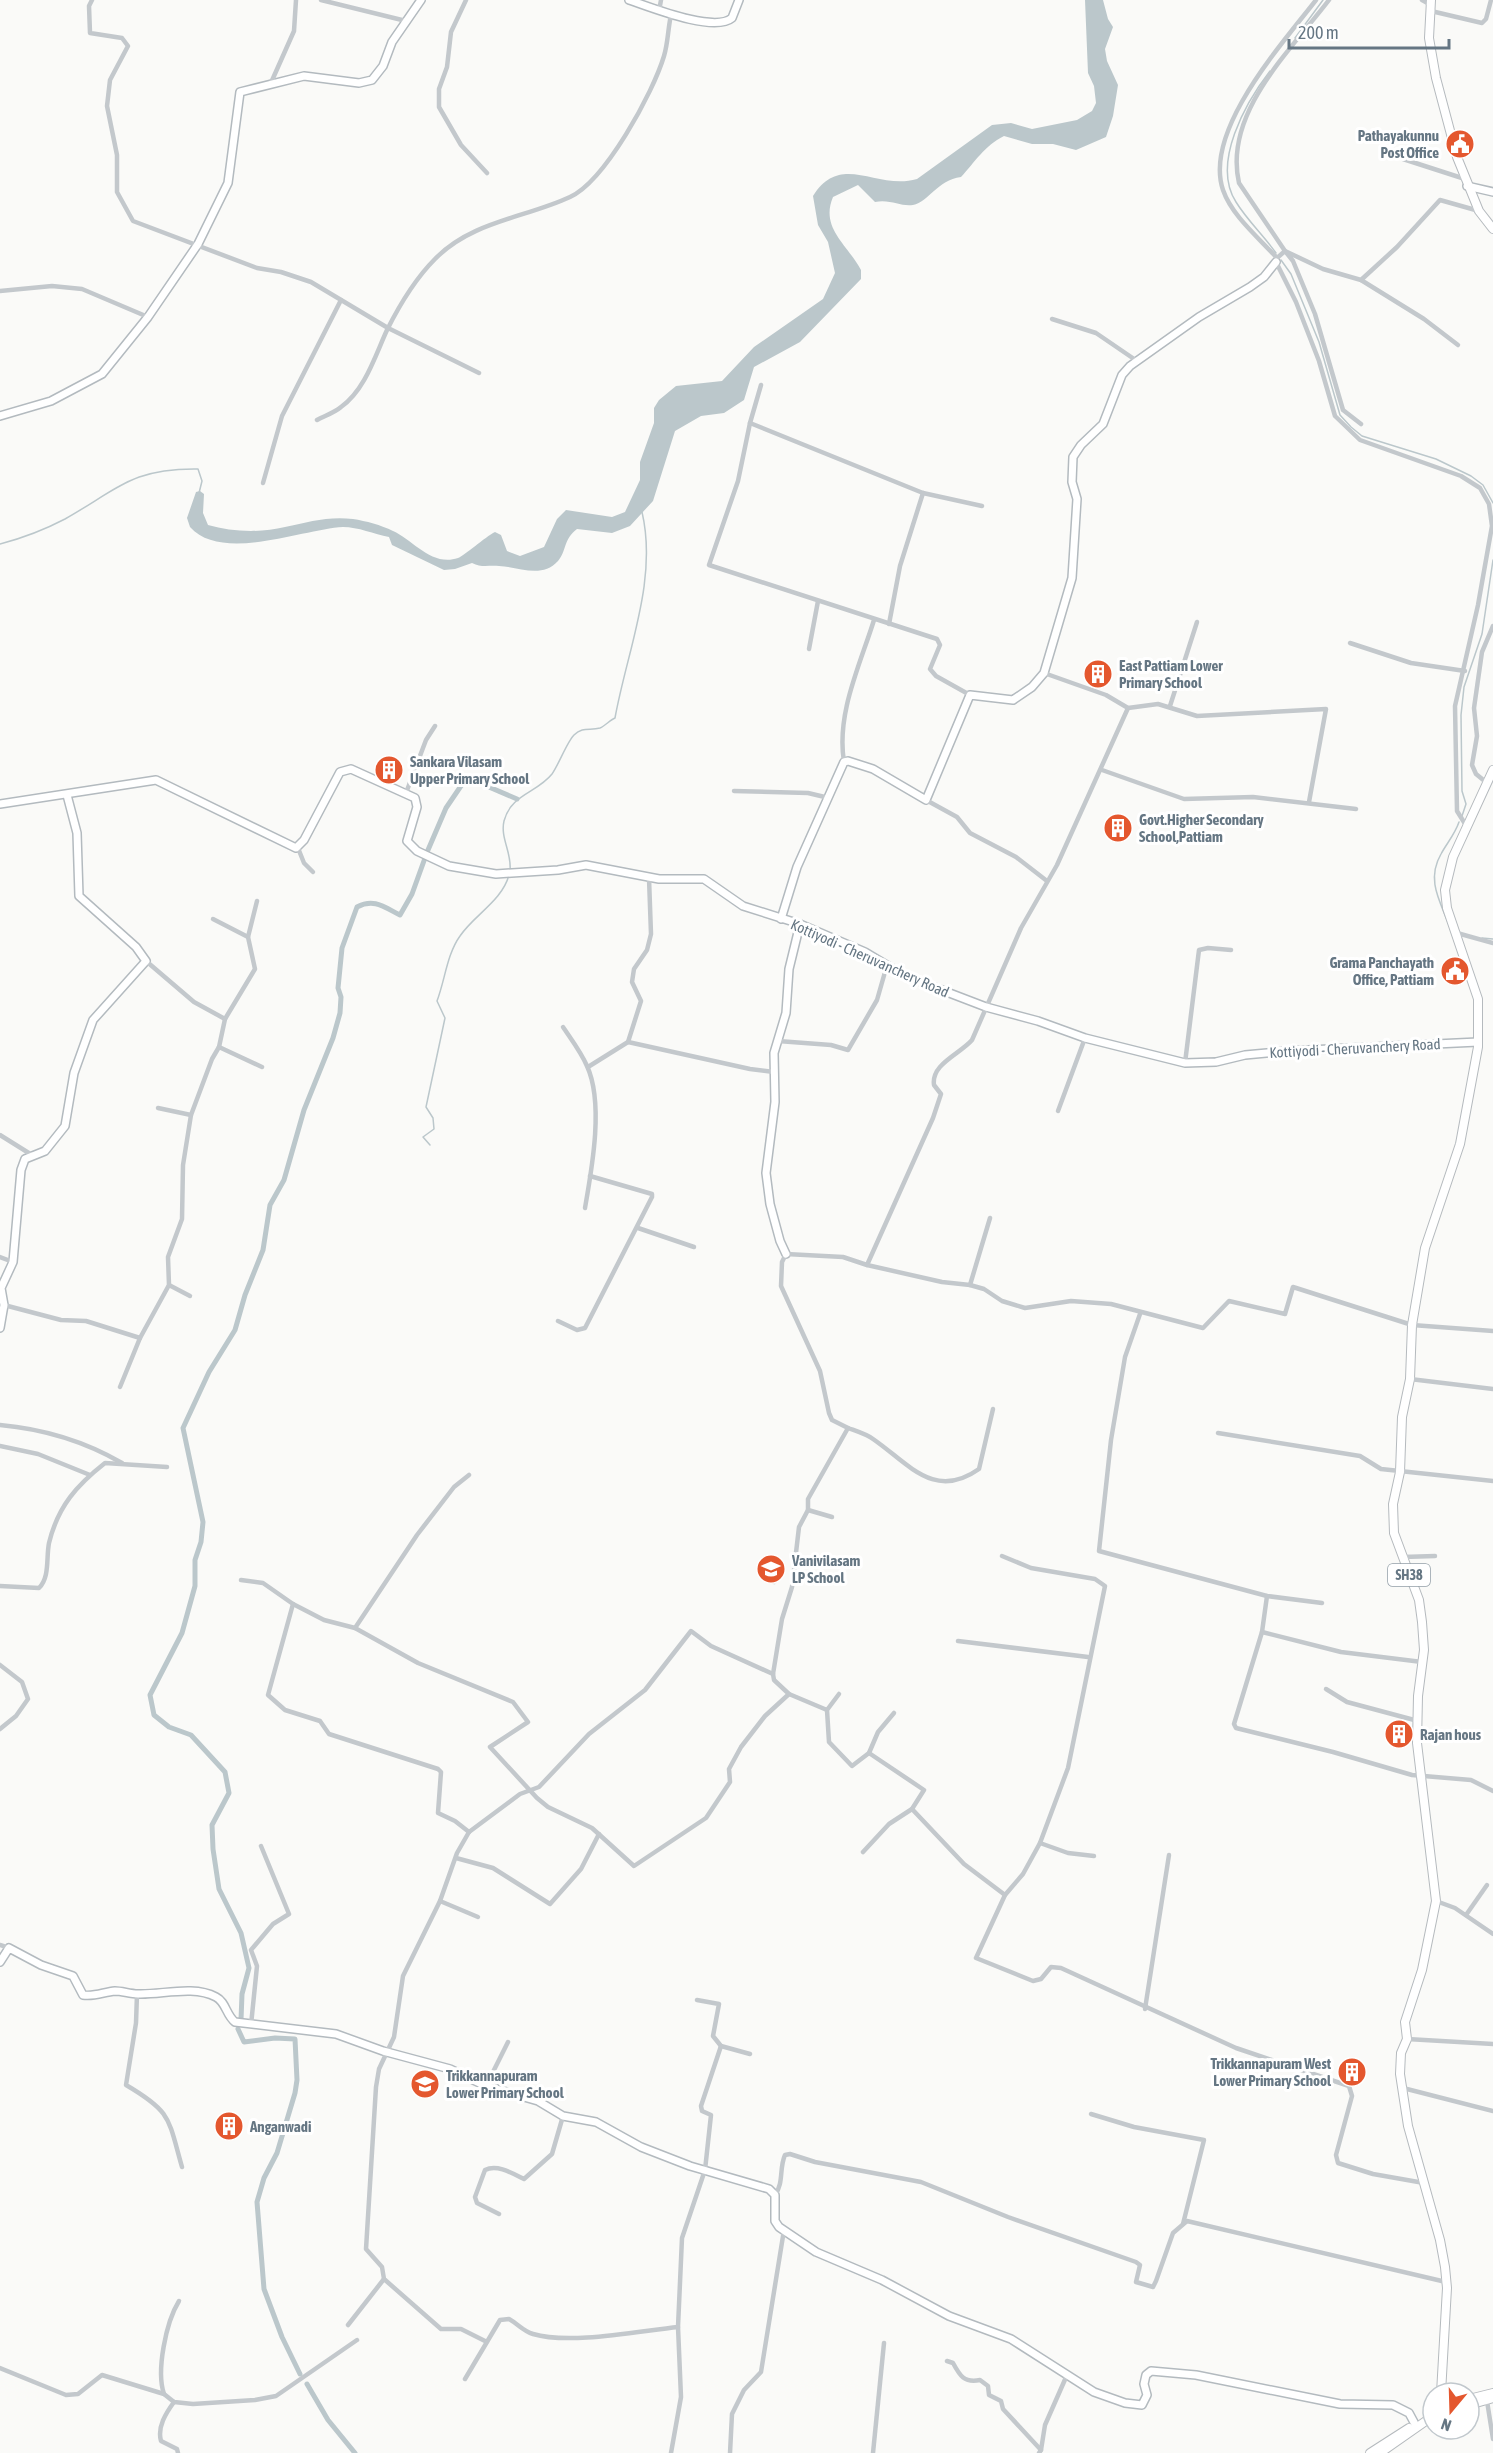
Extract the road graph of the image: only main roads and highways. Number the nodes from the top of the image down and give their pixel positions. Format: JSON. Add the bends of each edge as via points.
{"nodes":[{"id":1,"x":1431,"y":5,"type":"edge"},
{"id":2,"x":1493,"y":229,"type":"edge"},
{"id":3,"x":1493,"y":770,"type":"edge"},
{"id":4,"x":1442,"y":2381,"type":"edge"},
{"id":5,"x":1421,"y":2423,"type":"edge"},
{"id":6,"x":1416,"y":2426,"type":"junction"},
{"id":7,"x":1370,"y":2453,"type":"edge"},
{"id":8,"x":1380,"y":2453,"type":"edge"}],
"edges":[{"from":1,"to":2,"type":"main road","via":[[1429,38],[1436,78],[1466,183]]},
{"from":3,"to":4,"type":"main road","number":"SH38","via":[[1453,857],[1445,890],[1447,908],[1478,999],[1478,1042],[1460,1144],[1429,1232],[1412,1324],[1410,1379],[1393,1504],[1394,1533],[1419,1600],[1424,1637],[1418,1696],[1419,1774],[1436,1901],[1422,1970],[1405,2022],[1407,2039],[1401,2053],[1408,2126],[1440,2240],[1446,2282]]},
{"from":5,"to":6,"type":"main road"},
{"from":6,"to":7,"type":"main road"},
{"from":6,"to":8,"type":"main road"}]}
